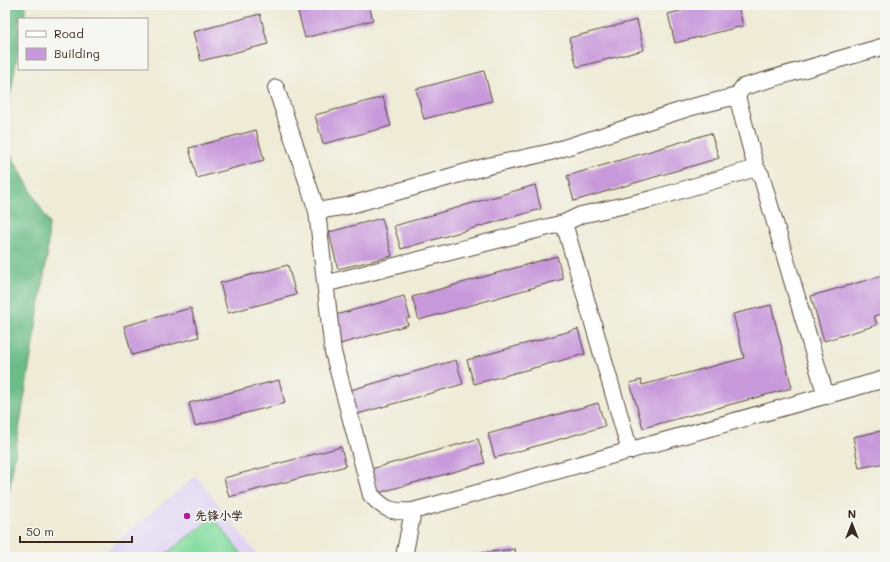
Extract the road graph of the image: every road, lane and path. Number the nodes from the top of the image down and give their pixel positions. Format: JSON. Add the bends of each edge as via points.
{"nodes":[{"id":1,"x":885,"y":46,"type":"edge"},
{"id":2,"x":276,"y":88,"type":"dead end"},
{"id":3,"x":737,"y":96,"type":"junction"},
{"id":4,"x":756,"y":168,"type":"junction"},
{"id":5,"x":317,"y":211,"type":"junction"},
{"id":6,"x":564,"y":224,"type":"junction"},
{"id":7,"x":328,"y":283,"type":"dead end"},
{"id":8,"x":885,"y":379,"type":"edge"},
{"id":9,"x":826,"y":396,"type":"junction"},
{"id":10,"x":630,"y":451,"type":"junction"},
{"id":11,"x":413,"y":511,"type":"junction"},
{"id":12,"x":404,"y":557,"type":"edge"}],
"edges":[{"from":1,"to":3,"type":"street","via":[[743,87]]},
{"from":2,"to":5,"type":"street"},
{"from":3,"to":4,"type":"street"},
{"from":3,"to":5,"type":"street","via":[[692,107],[551,152],[488,166],[347,206]]},
{"from":4,"to":6,"type":"street","via":[[652,199],[581,215]]},
{"from":4,"to":9,"type":"street","via":[[761,176]]},
{"from":5,"to":11,"type":"street","via":[[333,352],[371,495],[382,506],[397,512]]},
{"from":6,"to":7,"type":"street"},
{"from":6,"to":10,"type":"street"},
{"from":8,"to":9,"type":"street"},
{"from":9,"to":10,"type":"street"},
{"from":10,"to":11,"type":"street"},
{"from":11,"to":12,"type":"street"}]}
